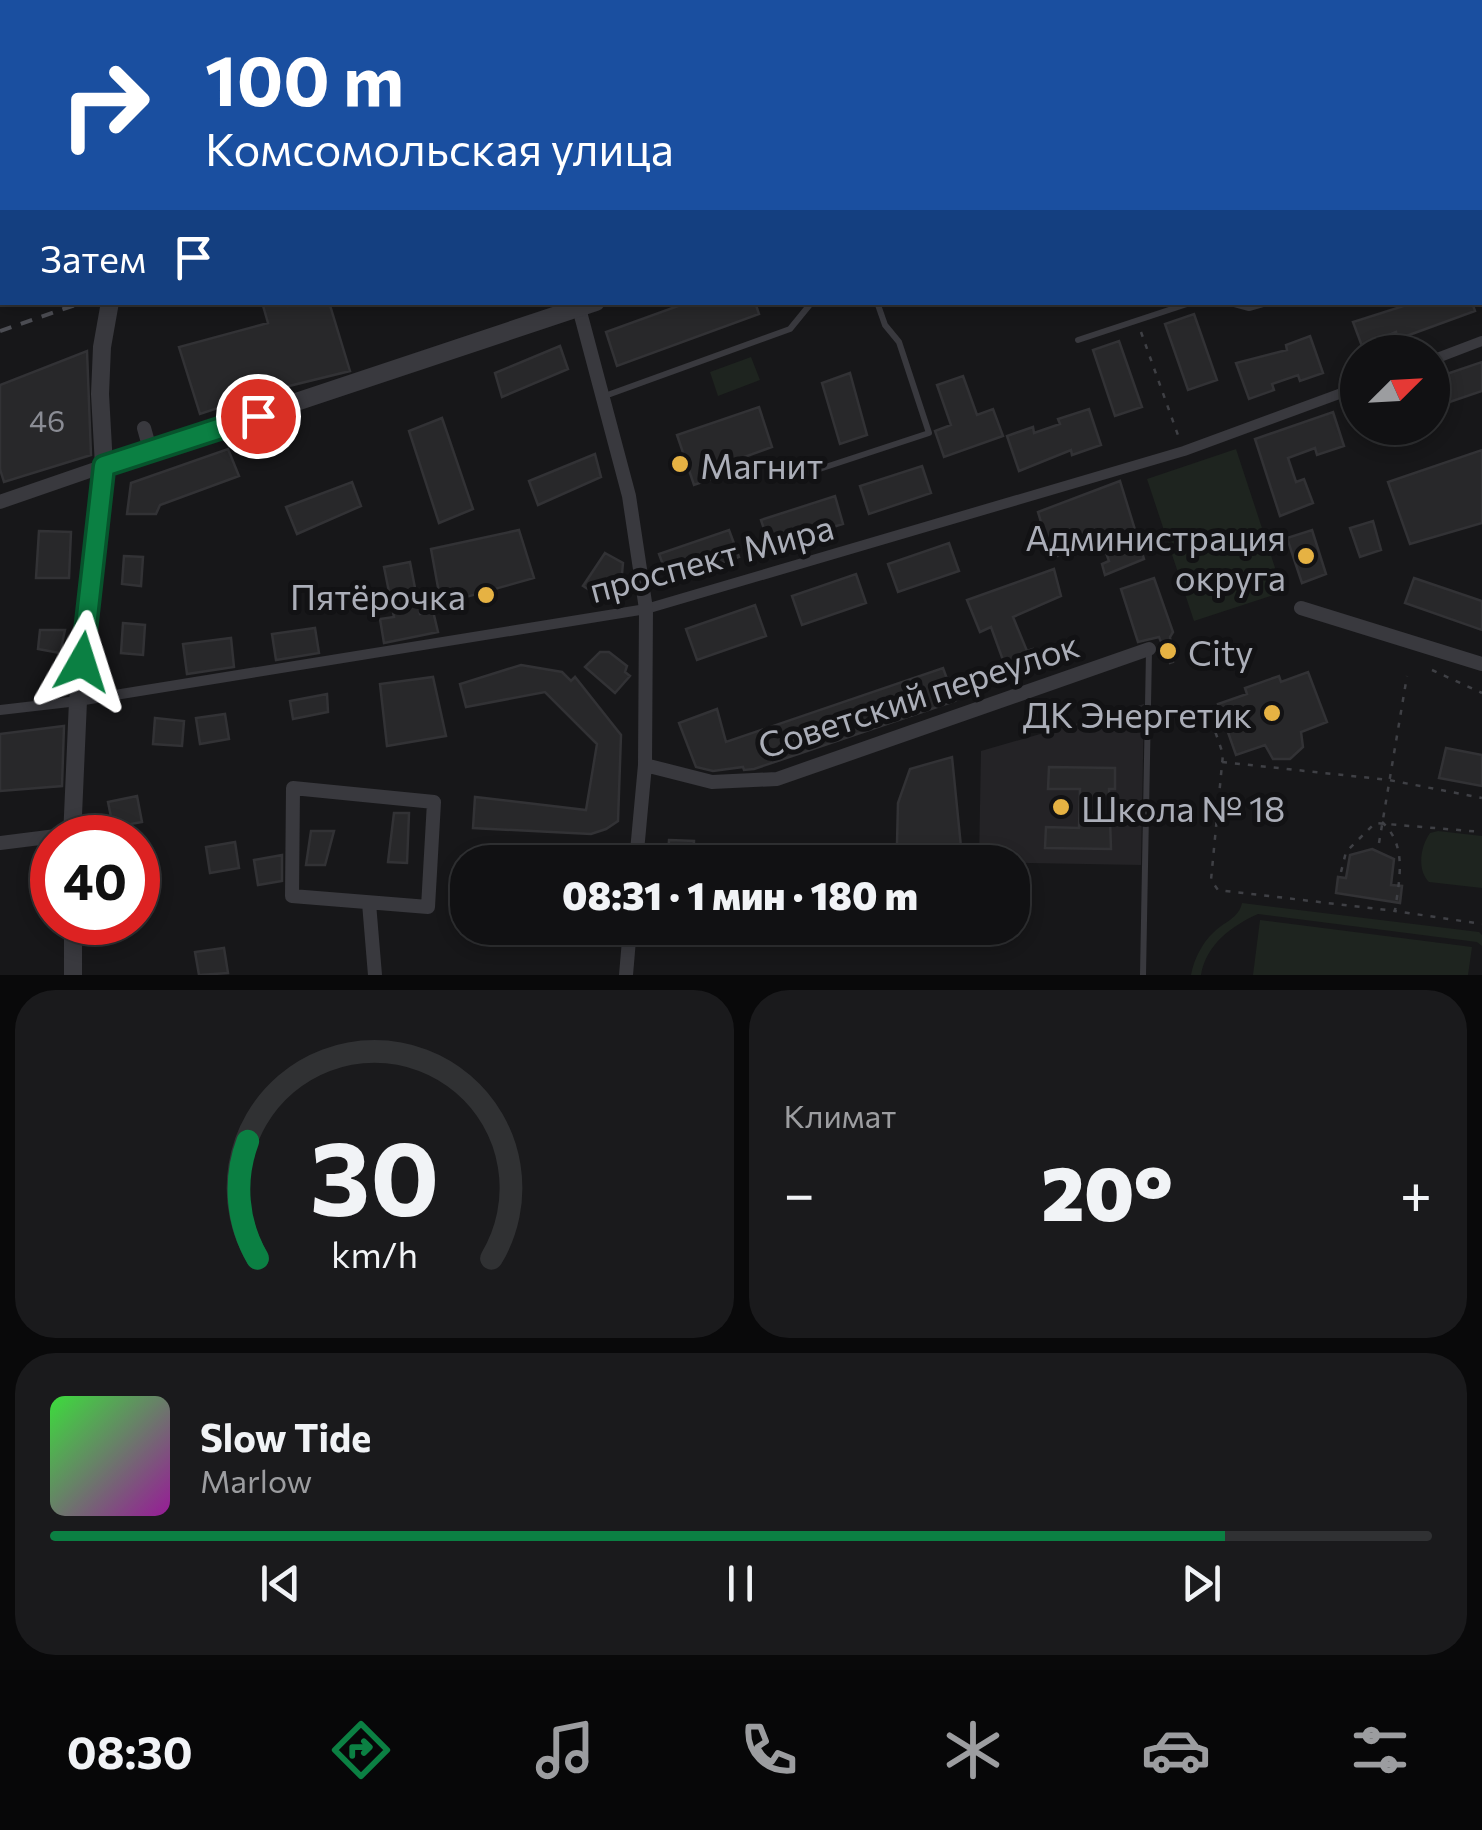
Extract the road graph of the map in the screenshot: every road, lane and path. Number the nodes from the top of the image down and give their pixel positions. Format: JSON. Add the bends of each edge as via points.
{"nodes":[{"id":1,"x":109,"y":305,"type":"edge"},
{"id":2,"x":587,"y":305,"type":"edge"},
{"id":3,"x":810,"y":305,"type":"edge"},
{"id":4,"x":879,"y":305,"type":"edge"},
{"id":5,"x":1184,"y":305,"type":"edge"},
{"id":6,"x":1137,"y":320,"type":"junction"},
{"id":7,"x":1078,"y":340,"type":"dead end"},
{"id":8,"x":1482,"y":342,"type":"edge"},
{"id":9,"x":1450,"y":354,"type":"edge"},
{"id":10,"x":1340,"y":395,"type":"edge"},
{"id":11,"x":602,"y":397,"type":"junction"},
{"id":12,"x":144,"y":428,"type":"dead end"},
{"id":13,"x":151,"y":452,"type":"junction"},
{"id":14,"x":1184,"y":452,"type":"junction"},
{"id":15,"x":104,"y":466,"type":"junction"},
{"id":16,"x":786,"y":480,"type":"dead end"},
{"id":17,"x":0,"y":502,"type":"edge"},
{"id":18,"x":1301,"y":608,"type":"dead end"},
{"id":19,"x":646,"y":609,"type":"junction"},
{"id":20,"x":1149,"y":649,"type":"joint"},
{"id":21,"x":1482,"y":664,"type":"edge"},
{"id":22,"x":1432,"y":670,"type":"dead end"},
{"id":23,"x":1406,"y":676,"type":"dead end"},
{"id":24,"x":1482,"y":693,"type":"edge"},
{"id":25,"x":78,"y":701,"type":"junction"},
{"id":26,"x":1207,"y":708,"type":"dead end"},
{"id":27,"x":0,"y":710,"type":"edge"},
{"id":28,"x":1222,"y":762,"type":"junction"},
{"id":29,"x":644,"y":765,"type":"junction"},
{"id":30,"x":1389,"y":780,"type":"junction"},
{"id":31,"x":1482,"y":798,"type":"edge"},
{"id":32,"x":73,"y":815,"type":"edge"},
{"id":33,"x":1382,"y":822,"type":"junction"},
{"id":34,"x":1482,"y":832,"type":"edge"},
{"id":35,"x":30,"y":840,"type":"edge"},
{"id":36,"x":0,"y":843,"type":"edge"},
{"id":37,"x":1378,"y":843,"type":"dead end"},
{"id":38,"x":637,"y":845,"type":"edge"},
{"id":39,"x":1341,"y":872,"type":"dead end"},
{"id":40,"x":369,"y":903,"type":"junction"},
{"id":41,"x":1394,"y":912,"type":"junction"},
{"id":42,"x":1482,"y":924,"type":"edge"},
{"id":43,"x":72,"y":945,"type":"edge"},
{"id":44,"x":629,"y":945,"type":"edge"},
{"id":45,"x":73,"y":975,"type":"edge"},
{"id":46,"x":374,"y":975,"type":"edge"},
{"id":47,"x":626,"y":975,"type":"edge"},
{"id":48,"x":1144,"y":975,"type":"edge"}],
"edges":[{"from":1,"to":15,"type":"street","via":[[100,394]]},
{"from":2,"to":11,"type":"street"},
{"from":2,"to":13,"type":"street"},
{"from":3,"to":11,"type":"lane","via":[[790,329]]},
{"from":4,"to":16,"type":"lane","via":[[899,342],[929,433]]},
{"from":5,"to":6,"type":"lane"},
{"from":6,"to":7,"type":"lane"},
{"from":6,"to":14,"type":"path"},
{"from":8,"to":9,"type":"street"},
{"from":10,"to":14,"type":"street","name":"проспект Мира"},
{"from":11,"to":19,"type":"street","via":[[628,496]]},
{"from":12,"to":13,"type":"street"},
{"from":13,"to":15,"type":"street"},
{"from":14,"to":19,"type":"street","name":"проспект Мира"},
{"from":15,"to":17,"type":"street"},
{"from":15,"to":25,"type":"street"},
{"from":18,"to":21,"type":"street"},
{"from":19,"to":25,"type":"street","name":"проспект Мира"},
{"from":19,"to":29,"type":"street"},
{"from":20,"to":29,"type":"street","name":"Советский переулок","via":[[777,779],[712,782]]},
{"from":20,"to":48,"type":"lane"},
{"from":22,"to":24,"type":"path"},
{"from":23,"to":30,"type":"path"},
{"from":25,"to":27,"type":"street","name":"проспект Мира"},
{"from":25,"to":32,"type":"street"},
{"from":26,"to":28,"type":"path"},
{"from":28,"to":30,"type":"path"},
{"from":28,"to":41,"type":"path","via":[[1212,880],[1218,890]]},
{"from":29,"to":38,"type":"street"},
{"from":30,"to":31,"type":"path"},
{"from":30,"to":33,"type":"path"},
{"from":33,"to":34,"type":"path"},
{"from":33,"to":37,"type":"path"},
{"from":33,"to":39,"type":"path","via":[[1346,852]]},
{"from":33,"to":41,"type":"path","via":[[1402,858]]},
{"from":35,"to":36,"type":"street"},
{"from":40,"to":40,"type":"street","via":[[428,907],[434,802],[294,788],[292,896]]},
{"from":40,"to":46,"type":"street"},
{"from":41,"to":42,"type":"path"},
{"from":43,"to":45,"type":"street"},
{"from":44,"to":47,"type":"street"}]}
